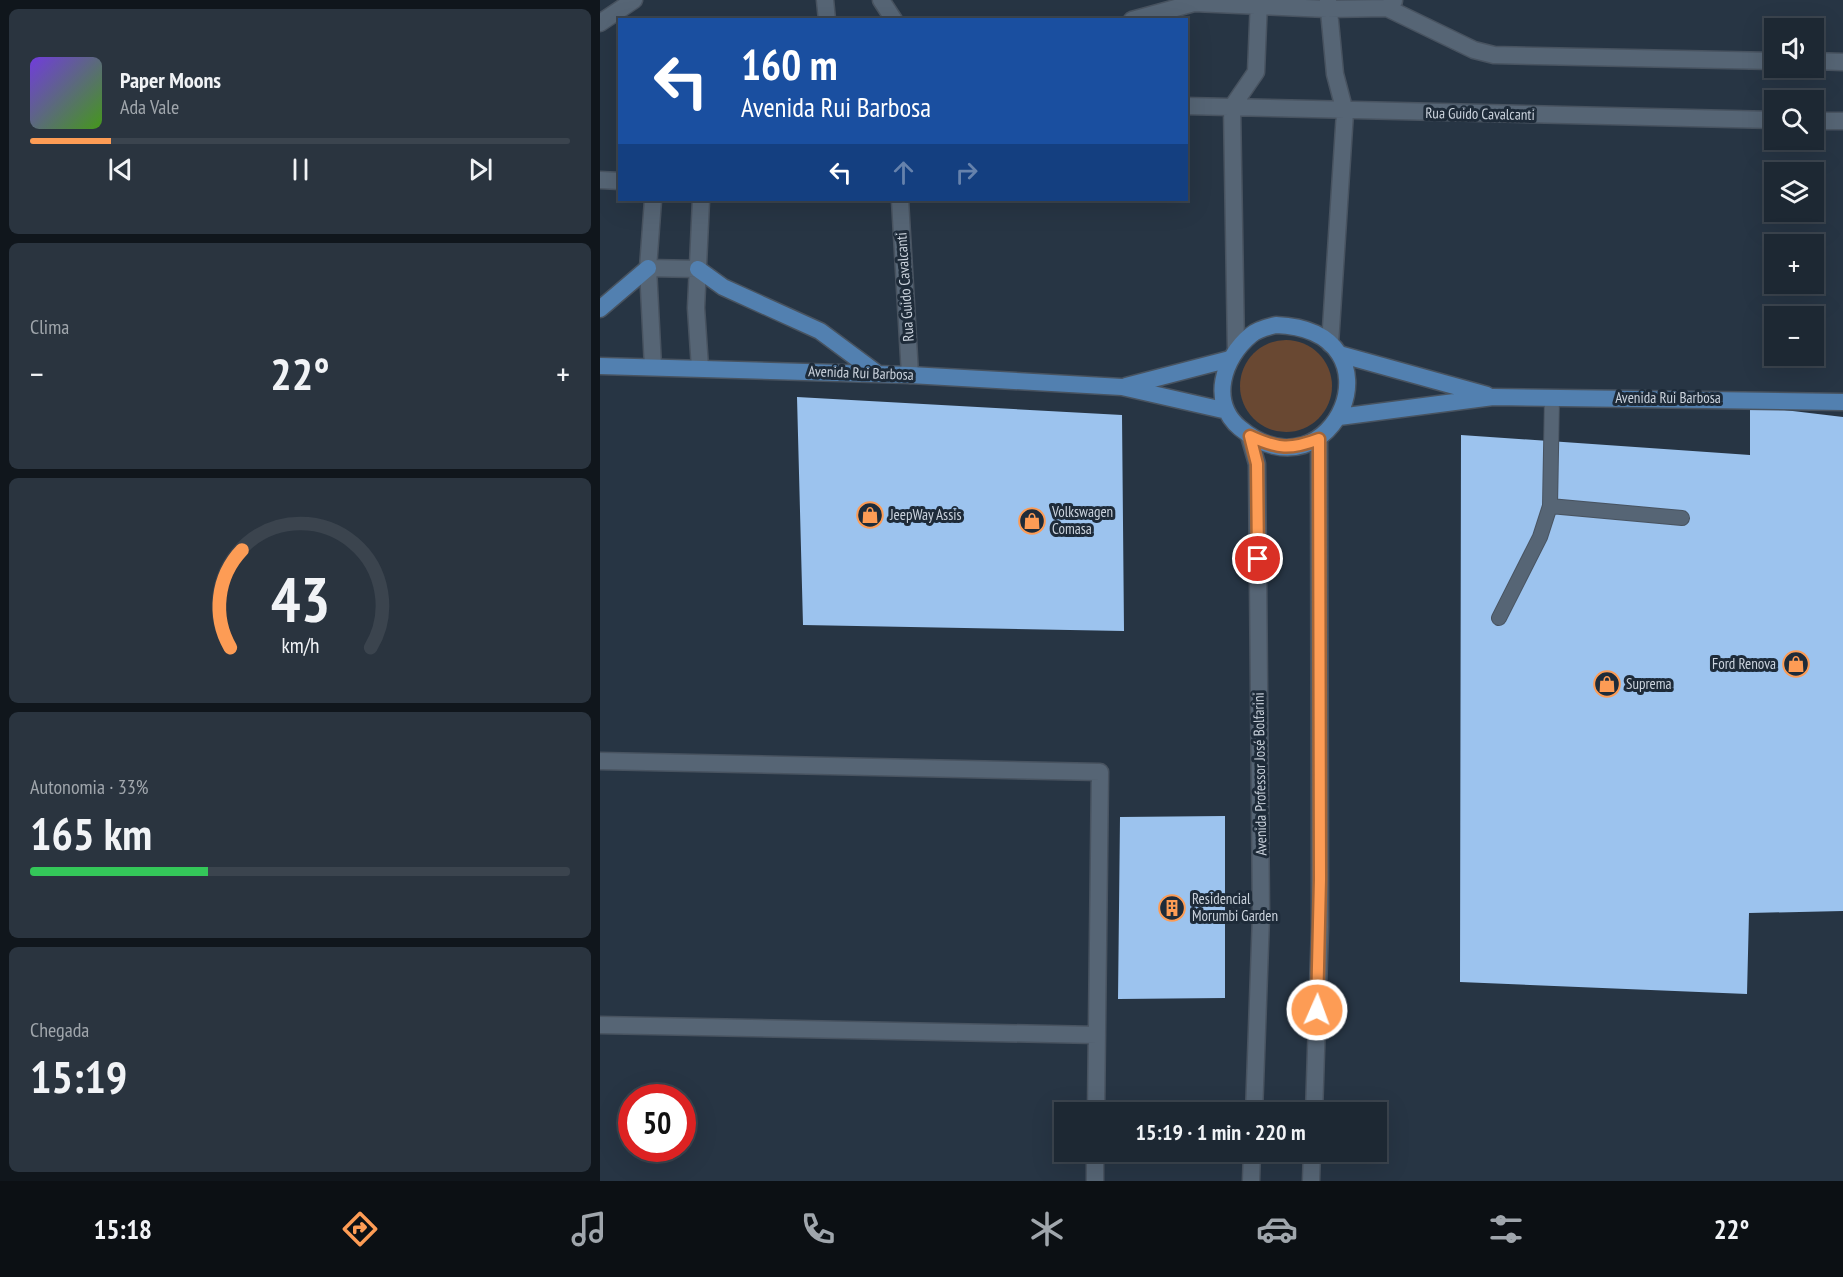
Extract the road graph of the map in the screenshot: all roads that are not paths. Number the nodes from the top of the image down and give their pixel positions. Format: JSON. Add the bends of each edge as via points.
{"nodes":[{"id":1,"x":634,"y":0,"type":"edge"},
{"id":2,"x":825,"y":0,"type":"edge"},
{"id":3,"x":881,"y":0,"type":"edge"},
{"id":4,"x":1259,"y":3,"type":"edge"},
{"id":5,"x":1327,"y":4,"type":"edge"},
{"id":6,"x":1391,"y":4,"type":"edge"},
{"id":7,"x":827,"y":18,"type":"edge"},
{"id":8,"x":893,"y":18,"type":"edge"},
{"id":9,"x":1139,"y":18,"type":"edge"},
{"id":10,"x":600,"y":23,"type":"edge"},
{"id":11,"x":1764,"y":61,"type":"edge"},
{"id":12,"x":1824,"y":61,"type":"edge"},
{"id":13,"x":1843,"y":62,"type":"edge"},
{"id":14,"x":1188,"y":106,"type":"edge"},
{"id":15,"x":1232,"y":107,"type":"junction"},
{"id":16,"x":1345,"y":112,"type":"junction"},
{"id":17,"x":1764,"y":120,"type":"edge"},
{"id":18,"x":1824,"y":121,"type":"edge"},
{"id":19,"x":1843,"y":121,"type":"edge"},
{"id":20,"x":600,"y":180,"type":"edge"},
{"id":21,"x":618,"y":181,"type":"edge"},
{"id":22,"x":653,"y":201,"type":"edge"},
{"id":23,"x":701,"y":201,"type":"edge"},
{"id":24,"x":900,"y":201,"type":"edge"},
{"id":25,"x":648,"y":268,"type":"junction"},
{"id":26,"x":698,"y":269,"type":"junction"},
{"id":27,"x":600,"y":309,"type":"edge"},
{"id":28,"x":1335,"y":349,"type":"junction"},
{"id":29,"x":1233,"y":354,"type":"junction"},
{"id":30,"x":600,"y":366,"type":"edge"},
{"id":31,"x":653,"y":367,"type":"junction"},
{"id":32,"x":700,"y":368,"type":"junction"},
{"id":33,"x":878,"y":375,"type":"junction"},
{"id":34,"x":910,"y":375,"type":"junction"},
{"id":35,"x":1122,"y":387,"type":"junction"},
{"id":36,"x":1493,"y":397,"type":"junction"},
{"id":37,"x":1552,"y":397,"type":"junction"},
{"id":38,"x":1843,"y":402,"type":"edge"},
{"id":39,"x":1223,"y":410,"type":"junction"},
{"id":40,"x":1339,"y":417,"type":"junction"},
{"id":41,"x":1250,"y":436,"type":"junction"},
{"id":42,"x":1319,"y":439,"type":"junction"},
{"id":43,"x":1550,"y":506,"type":"junction"},
{"id":44,"x":1682,"y":518,"type":"dead end"},
{"id":45,"x":1499,"y":618,"type":"dead end"},
{"id":46,"x":600,"y":760,"type":"edge"},
{"id":47,"x":600,"y":1025,"type":"edge"},
{"id":48,"x":1097,"y":1035,"type":"junction"},
{"id":49,"x":1096,"y":1102,"type":"edge"},
{"id":50,"x":1254,"y":1102,"type":"edge"},
{"id":51,"x":1314,"y":1102,"type":"edge"},
{"id":52,"x":1095,"y":1162,"type":"edge"},
{"id":53,"x":1252,"y":1162,"type":"edge"},
{"id":54,"x":1312,"y":1162,"type":"edge"},
{"id":55,"x":1095,"y":1181,"type":"edge"},
{"id":56,"x":1251,"y":1181,"type":"edge"},
{"id":57,"x":1311,"y":1181,"type":"edge"}],
"edges":[{"from":1,"to":10,"type":"street"},
{"from":2,"to":7,"type":"street"},
{"from":3,"to":8,"type":"street"},
{"from":4,"to":5,"type":"street"},
{"from":4,"to":9,"type":"street","via":[[1194,3]]},
{"from":4,"to":15,"type":"street","via":[[1256,72]]},
{"from":5,"to":6,"type":"street"},
{"from":5,"to":16,"type":"street","via":[[1335,74]]},
{"from":6,"to":11,"type":"street","via":[[1474,50],[1494,55]]},
{"from":12,"to":13,"type":"street"},
{"from":14,"to":15,"type":"street","name":"Rua Guido Cavalcanti"},
{"from":15,"to":16,"type":"street","name":"Rua Guido Cavalcanti"},
{"from":15,"to":29,"type":"street"},
{"from":16,"to":17,"type":"street","name":"Rua Guido Cavalcanti"},
{"from":16,"to":28,"type":"street"},
{"from":18,"to":19,"type":"street"},
{"from":20,"to":21,"type":"street"},
{"from":22,"to":25,"type":"street"},
{"from":23,"to":26,"type":"street"},
{"from":24,"to":34,"type":"street","name":"Rua Guido Cavalcanti"},
{"from":25,"to":26,"type":"street"},
{"from":25,"to":27,"type":"main road"},
{"from":25,"to":31,"type":"street"},
{"from":26,"to":32,"type":"street"},
{"from":26,"to":33,"type":"main road","via":[[723,287],[820,332]]},
{"from":28,"to":29,"type":"main road","name":"Avenida Rui Barbosa","via":[[1323,336],[1301,326],[1276,325],[1253,333]]},
{"from":28,"to":36,"type":"main road","name":"Avenida Rui Barbosa"},
{"from":28,"to":40,"type":"main road","via":[[1348,376],[1347,401]]},
{"from":29,"to":35,"type":"main road","name":"Avenida Rui Barbosa"},
{"from":29,"to":39,"type":"main road","via":[[1223,385]]},
{"from":30,"to":31,"type":"main road","name":"Avenida Rui Barbosa"},
{"from":31,"to":32,"type":"main road","name":"Avenida Rui Barbosa"},
{"from":32,"to":33,"type":"main road","name":"Avenida Rui Barbosa"},
{"from":33,"to":34,"type":"main road","name":"Avenida Rui Barbosa"},
{"from":34,"to":35,"type":"main road","name":"Avenida Rui Barbosa"},
{"from":35,"to":39,"type":"main road","name":"Avenida Rui Barbosa"},
{"from":36,"to":37,"type":"main road","name":"Avenida Rui Barbosa"},
{"from":36,"to":40,"type":"main road","name":"Avenida Rui Barbosa"},
{"from":37,"to":38,"type":"main road","name":"Avenida Rui Barbosa"},
{"from":37,"to":43,"type":"lane"},
{"from":39,"to":41,"type":"main road"},
{"from":40,"to":42,"type":"main road"},
{"from":41,"to":42,"type":"main road","via":[[1272,446],[1296,447]]},
{"from":41,"to":50,"type":"street","name":"Avenida Professor José Bolfarini","via":[[1257,464],[1261,916]]},
{"from":42,"to":51,"type":"street","via":[[1320,927]]},
{"from":43,"to":44,"type":"lane"},
{"from":43,"to":45,"type":"lane","via":[[1540,537]]},
{"from":46,"to":48,"type":"street","via":[[1100,772]]},
{"from":47,"to":48,"type":"street"},
{"from":48,"to":49,"type":"street"},
{"from":52,"to":55,"type":"street"},
{"from":53,"to":56,"type":"street"},
{"from":54,"to":57,"type":"street"}]}
